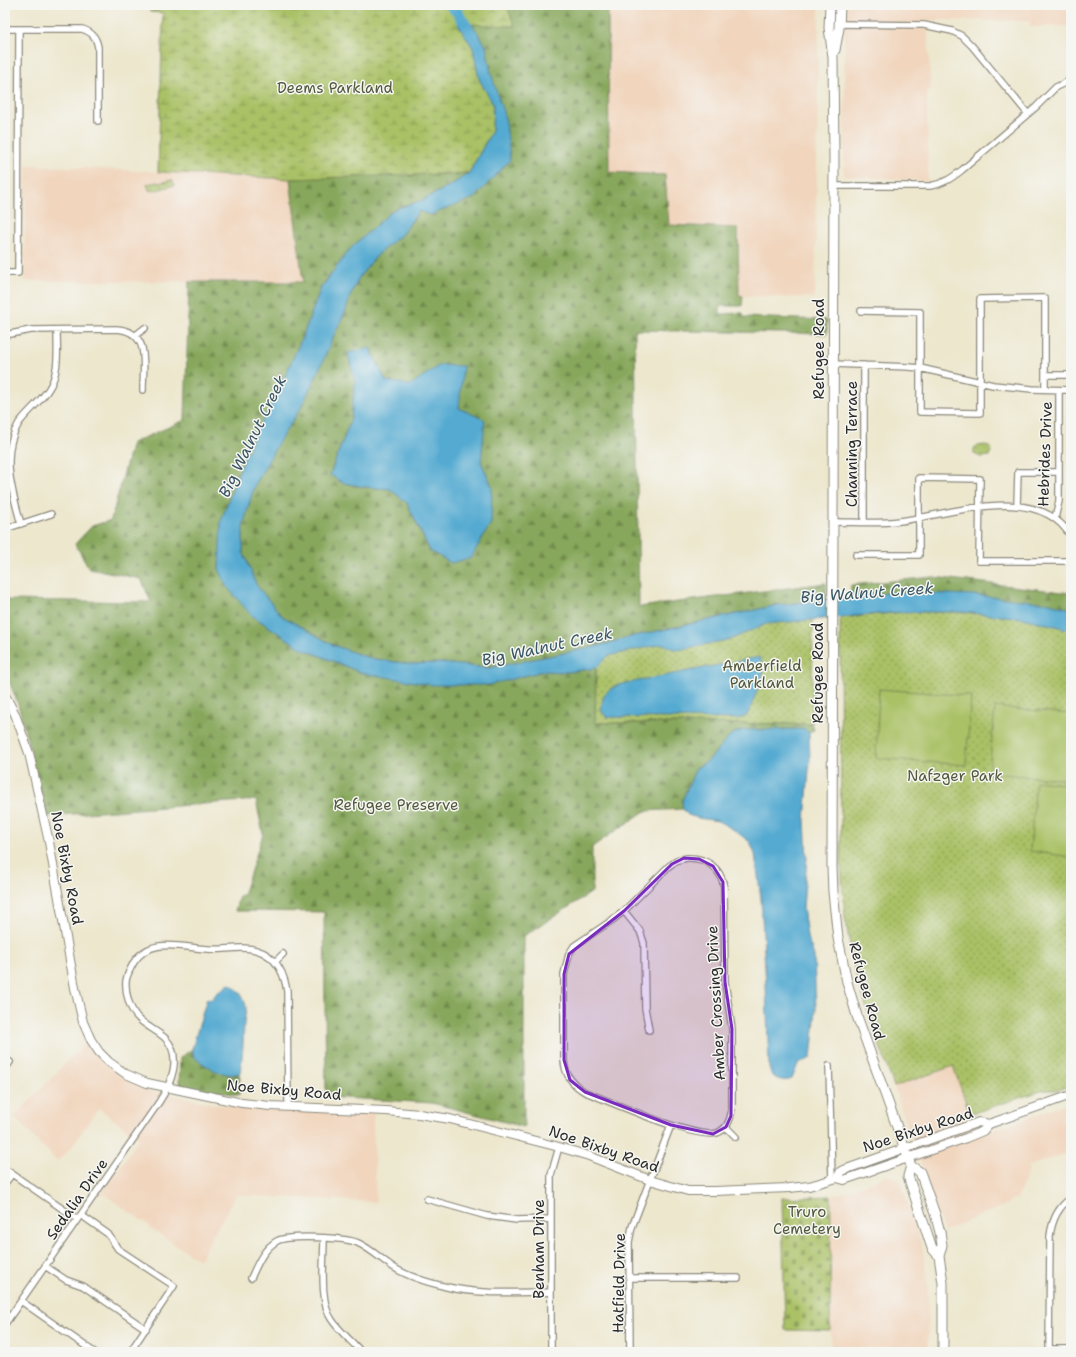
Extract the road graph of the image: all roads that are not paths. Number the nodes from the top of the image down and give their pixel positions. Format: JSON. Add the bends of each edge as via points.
{"nodes":[{"id":1,"x":830,"y":5,"type":"edge"},
{"id":2,"x":840,"y":5,"type":"edge"},
{"id":3,"x":829,"y":23,"type":"junction"},
{"id":4,"x":839,"y":24,"type":"junction"},
{"id":5,"x":5,"y":29,"type":"edge"},
{"id":6,"x":19,"y":29,"type":"junction"},
{"id":7,"x":833,"y":57,"type":"junction"},
{"id":8,"x":1071,"y":80,"type":"edge"},
{"id":9,"x":1028,"y":114,"type":"junction"},
{"id":10,"x":98,"y":121,"type":"dead end"},
{"id":11,"x":834,"y":186,"type":"junction"},
{"id":12,"x":5,"y":273,"type":"edge"},
{"id":13,"x":861,"y":311,"type":"dead end"},
{"id":14,"x":145,"y":328,"type":"dead end"},
{"id":15,"x":57,"y":330,"type":"junction"},
{"id":16,"x":5,"y":335,"type":"edge"},
{"id":17,"x":136,"y":335,"type":"junction"},
{"id":18,"x":833,"y":364,"type":"junction"},
{"id":19,"x":864,"y":365,"type":"junction"},
{"id":20,"x":920,"y":368,"type":"junction"},
{"id":21,"x":1044,"y":375,"type":"junction"},
{"id":22,"x":1071,"y":375,"type":"edge"},
{"id":23,"x":980,"y":382,"type":"junction"},
{"id":24,"x":1044,"y":389,"type":"junction"},
{"id":25,"x":143,"y":390,"type":"dead end"},
{"id":26,"x":1059,"y":390,"type":"junction"},
{"id":27,"x":1071,"y":390,"type":"edge"},
{"id":28,"x":1059,"y":472,"type":"junction"},
{"id":29,"x":980,"y":506,"type":"junction"},
{"id":30,"x":1017,"y":506,"type":"junction"},
{"id":31,"x":51,"y":514,"type":"dead end"},
{"id":32,"x":919,"y":518,"type":"junction"},
{"id":33,"x":1054,"y":518,"type":"junction"},
{"id":34,"x":832,"y":522,"type":"junction"},
{"id":35,"x":864,"y":522,"type":"junction"},
{"id":36,"x":21,"y":524,"type":"junction"},
{"id":37,"x":5,"y":529,"type":"edge"},
{"id":38,"x":1071,"y":537,"type":"edge"},
{"id":39,"x":856,"y":554,"type":"dead end"},
{"id":40,"x":1071,"y":561,"type":"edge"},
{"id":41,"x":5,"y":695,"type":"edge"},
{"id":42,"x":624,"y":911,"type":"junction"},
{"id":43,"x":283,"y":954,"type":"dead end"},
{"id":44,"x":275,"y":962,"type":"junction"},
{"id":45,"x":649,"y":1030,"type":"dead end"},
{"id":46,"x":10,"y":1062,"type":"dead end"},
{"id":47,"x":829,"y":1066,"type":"dead end"},
{"id":48,"x":5,"y":1069,"type":"edge"},
{"id":49,"x":168,"y":1088,"type":"junction"},
{"id":50,"x":1071,"y":1095,"type":"edge"},
{"id":51,"x":288,"y":1106,"type":"junction"},
{"id":52,"x":989,"y":1124,"type":"junction"},
{"id":53,"x":671,"y":1125,"type":"junction"},
{"id":54,"x":726,"y":1127,"type":"junction"},
{"id":55,"x":736,"y":1137,"type":"dead end"},
{"id":56,"x":560,"y":1147,"type":"junction"},
{"id":57,"x":904,"y":1148,"type":"junction"},
{"id":58,"x":910,"y":1162,"type":"junction"},
{"id":59,"x":5,"y":1169,"type":"edge"},
{"id":60,"x":12,"y":1174,"type":"junction"},
{"id":61,"x":834,"y":1179,"type":"junction"},
{"id":62,"x":650,"y":1180,"type":"junction"},
{"id":63,"x":5,"y":1183,"type":"edge"},
{"id":64,"x":1071,"y":1198,"type":"edge"},
{"id":65,"x":427,"y":1199,"type":"dead end"},
{"id":66,"x":79,"y":1217,"type":"junction"},
{"id":67,"x":551,"y":1219,"type":"junction"},
{"id":68,"x":324,"y":1238,"type":"junction"},
{"id":69,"x":939,"y":1256,"type":"junction"},
{"id":70,"x":45,"y":1266,"type":"junction"},
{"id":71,"x":251,"y":1278,"type":"dead end"},
{"id":72,"x":629,"y":1278,"type":"junction"},
{"id":73,"x":738,"y":1278,"type":"dead end"},
{"id":74,"x":551,"y":1292,"type":"junction"},
{"id":75,"x":21,"y":1301,"type":"junction"},
{"id":76,"x":5,"y":1324,"type":"edge"},
{"id":77,"x":146,"y":1328,"type":"junction"},
{"id":78,"x":1071,"y":1349,"type":"edge"},
{"id":79,"x":1049,"y":1351,"type":"edge"},
{"id":80,"x":94,"y":1352,"type":"edge"},
{"id":81,"x":130,"y":1352,"type":"edge"},
{"id":82,"x":361,"y":1352,"type":"edge"},
{"id":83,"x":551,"y":1352,"type":"edge"},
{"id":84,"x":630,"y":1352,"type":"edge"},
{"id":85,"x":943,"y":1352,"type":"edge"}],
"edges":[{"from":1,"to":3,"type":"main road","name":"Refugee Road"},
{"from":2,"to":4,"type":"main road","name":"Refugee Road"},
{"from":3,"to":4,"type":"street"},
{"from":3,"to":7,"type":"main road","name":"Refugee Road"},
{"from":4,"to":7,"type":"main road","name":"Refugee Road"},
{"from":4,"to":9,"type":"street","via":[[922,25],[952,31],[972,46]]},
{"from":5,"to":6,"type":"street"},
{"from":6,"to":10,"type":"street","via":[[82,29],[90,32],[96,39],[98,48]]},
{"from":6,"to":12,"type":"street","via":[[18,273]]},
{"from":7,"to":11,"type":"main road","name":"Refugee Road"},
{"from":8,"to":9,"type":"street","via":[[1056,87]]},
{"from":9,"to":11,"type":"street","via":[[941,184]]},
{"from":11,"to":18,"type":"main road","name":"Refugee Road"},
{"from":13,"to":20,"type":"street","via":[[920,312]]},
{"from":14,"to":17,"type":"street"},
{"from":15,"to":16,"type":"street","via":[[23,330]]},
{"from":15,"to":17,"type":"street","via":[[121,329]]},
{"from":15,"to":36,"type":"street","via":[[57,361],[53,381],[16,428],[9,447],[11,488]]},
{"from":17,"to":25,"type":"street","via":[[143,349]]},
{"from":18,"to":19,"type":"street"},
{"from":18,"to":34,"type":"main road","name":"Refugee Road"},
{"from":19,"to":20,"type":"street"},
{"from":19,"to":35,"type":"street","name":"Channing Terrace"},
{"from":20,"to":23,"type":"street"},
{"from":20,"to":23,"type":"street","via":[[920,412],[980,413]]},
{"from":21,"to":22,"type":"street"},
{"from":21,"to":23,"type":"street","via":[[1045,298],[980,299]]},
{"from":21,"to":24,"type":"street"},
{"from":23,"to":24,"type":"street"},
{"from":24,"to":26,"type":"street"},
{"from":26,"to":27,"type":"street"},
{"from":26,"to":28,"type":"street","name":"Hebrides Drive"},
{"from":28,"to":30,"type":"street","via":[[1018,472]]},
{"from":28,"to":33,"type":"street","name":"Hebrides Drive","via":[[1059,501]]},
{"from":29,"to":30,"type":"street"},
{"from":29,"to":32,"type":"street"},
{"from":29,"to":32,"type":"street","via":[[980,478],[919,478]]},
{"from":29,"to":40,"type":"street","via":[[979,561]]},
{"from":30,"to":33,"type":"street","via":[[1039,511]]},
{"from":31,"to":36,"type":"street"},
{"from":32,"to":35,"type":"street"},
{"from":32,"to":39,"type":"street","via":[[919,555]]},
{"from":33,"to":38,"type":"street"},
{"from":34,"to":35,"type":"street"},
{"from":34,"to":57,"type":"main road","name":"Refugee Road","via":[[832,867],[838,938],[855,1009]]},
{"from":36,"to":37,"type":"street"},
{"from":41,"to":49,"type":"street","name":"Noe Bixby Road","via":[[29,753],[49,842],[79,1009],[87,1032],[99,1052],[116,1068],[140,1081]]},
{"from":42,"to":45,"type":"street","via":[[640,931],[644,943],[645,1008]]},
{"from":42,"to":53,"type":"street","via":[[574,946],[567,958],[564,974],[564,1060],[567,1074],[574,1085],[585,1092]]},
{"from":42,"to":54,"type":"street","name":"Amber Crossing Drive","via":[[669,866],[684,858],[705,861],[713,866],[722,878],[725,982],[732,1029],[732,1108]]},
{"from":43,"to":44,"type":"street"},
{"from":44,"to":49,"type":"street","name":"Sedalia Drive","via":[[268,955],[249,948],[208,949],[176,945],[158,946],[137,958],[126,980],[127,999],[140,1020],[166,1039],[172,1049],[174,1062]]},
{"from":44,"to":51,"type":"street","via":[[283,975],[287,991]]},
{"from":46,"to":48,"type":"street"},
{"from":47,"to":61,"type":"street"},
{"from":49,"to":51,"type":"street","name":"Noe Bixby Road","via":[[242,1102]]},
{"from":49,"to":66,"type":"street","name":"Sedalia Drive"},
{"from":50,"to":52,"type":"street","name":"Noe Bixby Road"},
{"from":51,"to":56,"type":"street","name":"Noe Bixby Road","via":[[434,1116]]},
{"from":52,"to":57,"type":"street","name":"Noe Bixby Road","via":[[979,1122]]},
{"from":52,"to":58,"type":"street","name":"Noe Bixby Road","via":[[982,1132]]},
{"from":53,"to":54,"type":"street","via":[[713,1134]]},
{"from":53,"to":62,"type":"street","name":"Hatfield Drive"},
{"from":54,"to":55,"type":"street"},
{"from":56,"to":62,"type":"street","name":"Noe Bixby Road"},
{"from":56,"to":67,"type":"street","name":"Benham Drive","via":[[551,1175]]},
{"from":57,"to":58,"type":"main road","name":"Refugee Road"},
{"from":57,"to":61,"type":"street","name":"Noe Bixby Road","via":[[841,1171]]},
{"from":58,"to":61,"type":"street","name":"Noe Bixby Road","via":[[844,1180]]},
{"from":58,"to":69,"type":"main road","via":[[908,1176],[932,1248]]},
{"from":58,"to":69,"type":"main road","via":[[920,1172],[936,1214],[942,1245]]},
{"from":59,"to":60,"type":"street"},
{"from":60,"to":63,"type":"street"},
{"from":60,"to":66,"type":"street"},
{"from":61,"to":62,"type":"street","name":"Noe Bixby Road","via":[[800,1187],[710,1192],[682,1190]]},
{"from":62,"to":72,"type":"street","name":"Hatfield Drive","via":[[632,1227],[629,1242]]},
{"from":64,"to":79,"type":"street","via":[[1060,1207],[1053,1220],[1050,1236]]},
{"from":65,"to":67,"type":"street","via":[[487,1216],[517,1220]]},
{"from":66,"to":70,"type":"street","name":"Sedalia Drive"},
{"from":66,"to":77,"type":"street","via":[[108,1234],[118,1249],[174,1286]]},
{"from":67,"to":74,"type":"street","name":"Benham Drive"},
{"from":68,"to":71,"type":"street","via":[[286,1238],[277,1241],[264,1252]]},
{"from":68,"to":74,"type":"street","via":[[356,1242],[405,1274],[448,1287],[490,1292]]},
{"from":68,"to":82,"type":"street","via":[[326,1307],[330,1319]]},
{"from":69,"to":85,"type":"main road","via":[[943,1290]]},
{"from":70,"to":75,"type":"street","name":"Sedalia Drive"},
{"from":70,"to":77,"type":"street","via":[[66,1280],[83,1286]]},
{"from":72,"to":73,"type":"street"},
{"from":72,"to":84,"type":"street","name":"Hatfield Drive"},
{"from":74,"to":83,"type":"street","name":"Benham Drive"},
{"from":75,"to":76,"type":"street","name":"Sedalia Drive"},
{"from":75,"to":80,"type":"street"},
{"from":77,"to":81,"type":"street"},
{"from":78,"to":79,"type":"street"}]}
